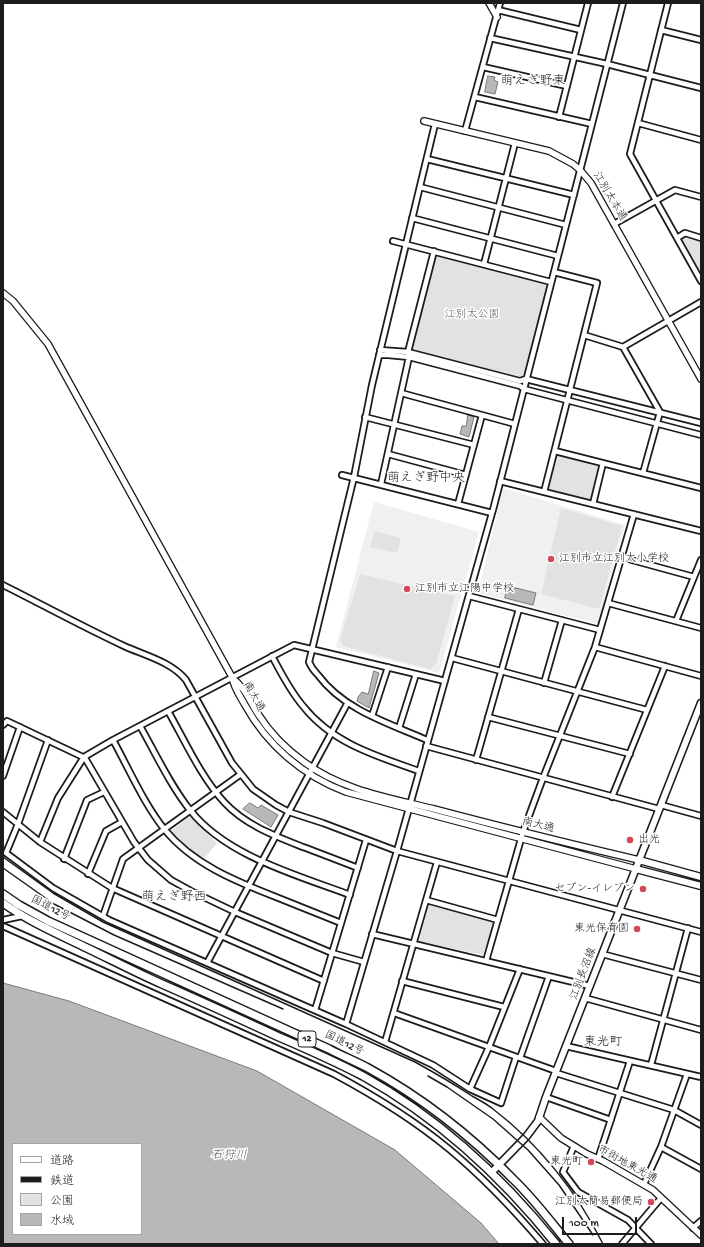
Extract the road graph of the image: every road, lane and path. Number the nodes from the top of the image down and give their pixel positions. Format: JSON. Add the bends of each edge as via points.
{"nodes":[{"id":1,"x":489,"y":3,"type":"edge"},
{"id":2,"x":500,"y":3,"type":"edge"},
{"id":3,"x":588,"y":3,"type":"edge"},
{"id":4,"x":623,"y":3,"type":"edge"},
{"id":5,"x":668,"y":3,"type":"edge"},
{"id":6,"x":498,"y":10,"type":"junction"},
{"id":7,"x":497,"y":17,"type":"junction"},
{"id":8,"x":581,"y":30,"type":"junction"},
{"id":9,"x":661,"y":30,"type":"junction"},
{"id":10,"x":490,"y":38,"type":"junction"},
{"id":11,"x":701,"y":40,"type":"edge"},
{"id":12,"x":574,"y":57,"type":"junction"},
{"id":13,"x":607,"y":64,"type":"junction"},
{"id":14,"x":483,"y":67,"type":"junction"},
{"id":15,"x":650,"y":75,"type":"junction"},
{"id":16,"x":567,"y":86,"type":"junction"},
{"id":17,"x":701,"y":88,"type":"edge"},
{"id":18,"x":475,"y":97,"type":"junction"},
{"id":19,"x":559,"y":117,"type":"junction"},
{"id":20,"x":424,"y":121,"type":"dead end"},
{"id":21,"x":638,"y":123,"type":"junction"},
{"id":22,"x":436,"y":124,"type":"junction"},
{"id":23,"x":592,"y":124,"type":"junction"},
{"id":24,"x":465,"y":131,"type":"junction"},
{"id":25,"x":701,"y":140,"type":"edge"},
{"id":26,"x":515,"y":143,"type":"junction"},
{"id":27,"x":427,"y":159,"type":"junction"},
{"id":28,"x":580,"y":170,"type":"junction"},
{"id":29,"x":506,"y":179,"type":"junction"},
{"id":30,"x":420,"y":187,"type":"junction"},
{"id":31,"x":574,"y":195,"type":"junction"},
{"id":32,"x":701,"y":196,"type":"edge"},
{"id":33,"x":656,"y":201,"type":"junction"},
{"id":34,"x":499,"y":207,"type":"junction"},
{"id":35,"x":412,"y":218,"type":"junction"},
{"id":36,"x":614,"y":224,"type":"junction"},
{"id":37,"x":566,"y":225,"type":"junction"},
{"id":38,"x":677,"y":238,"type":"junction"},
{"id":39,"x":701,"y":238,"type":"edge"},
{"id":40,"x":491,"y":239,"type":"junction"},
{"id":41,"x":393,"y":241,"type":"dead end"},
{"id":42,"x":406,"y":244,"type":"junction"},
{"id":43,"x":434,"y":251,"type":"junction"},
{"id":44,"x":558,"y":256,"type":"junction"},
{"id":45,"x":484,"y":264,"type":"junction"},
{"id":46,"x":554,"y":272,"type":"junction"},
{"id":47,"x":701,"y":281,"type":"edge"},
{"id":48,"x":551,"y":282,"type":"junction"},
{"id":49,"x":3,"y":293,"type":"edge"},
{"id":50,"x":701,"y":302,"type":"edge"},
{"id":51,"x":668,"y":321,"type":"junction"},
{"id":52,"x":584,"y":335,"type":"junction"},
{"id":53,"x":623,"y":347,"type":"junction"},
{"id":54,"x":380,"y":353,"type":"junction"},
{"id":55,"x":408,"y":355,"type":"junction"},
{"id":56,"x":526,"y":379,"type":"junction"},
{"id":57,"x":701,"y":379,"type":"edge"},
{"id":58,"x":524,"y":389,"type":"junction"},
{"id":59,"x":570,"y":390,"type":"junction"},
{"id":60,"x":401,"y":393,"type":"junction"},
{"id":61,"x":568,"y":400,"type":"junction"},
{"id":62,"x":660,"y":412,"type":"junction"},
{"id":63,"x":482,"y":415,"type":"junction"},
{"id":64,"x":366,"y":417,"type":"junction"},
{"id":65,"x":701,"y":423,"type":"edge"},
{"id":66,"x":394,"y":424,"type":"junction"},
{"id":67,"x":515,"y":424,"type":"junction"},
{"id":68,"x":656,"y":424,"type":"junction"},
{"id":69,"x":701,"y":435,"type":"edge"},
{"id":70,"x":474,"y":445,"type":"junction"},
{"id":71,"x":555,"y":451,"type":"junction"},
{"id":72,"x":388,"y":454,"type":"junction"},
{"id":73,"x":604,"y":464,"type":"junction"},
{"id":74,"x":643,"y":473,"type":"junction"},
{"id":75,"x":342,"y":475,"type":"dead end"},
{"id":76,"x":466,"y":475,"type":"junction"},
{"id":77,"x":354,"y":477,"type":"junction"},
{"id":78,"x":500,"y":480,"type":"junction"},
{"id":79,"x":381,"y":484,"type":"junction"},
{"id":80,"x":701,"y":488,"type":"edge"},
{"id":81,"x":544,"y":492,"type":"junction"},
{"id":82,"x":458,"y":504,"type":"junction"},
{"id":83,"x":593,"y":504,"type":"junction"},
{"id":84,"x":492,"y":513,"type":"junction"},
{"id":85,"x":634,"y":514,"type":"junction"},
{"id":86,"x":701,"y":531,"type":"edge"},
{"id":87,"x":621,"y":557,"type":"junction"},
{"id":88,"x":701,"y":560,"type":"edge"},
{"id":89,"x":694,"y":577,"type":"junction"},
{"id":90,"x":3,"y":584,"type":"edge"},
{"id":91,"x":469,"y":596,"type":"junction"},
{"id":92,"x":608,"y":603,"type":"junction"},
{"id":93,"x":519,"y":609,"type":"junction"},
{"id":94,"x":562,"y":620,"type":"junction"},
{"id":95,"x":676,"y":621,"type":"junction"},
{"id":96,"x":701,"y":628,"type":"edge"},
{"id":97,"x":600,"y":630,"type":"junction"},
{"id":98,"x":595,"y":647,"type":"junction"},
{"id":99,"x":312,"y":649,"type":"junction"},
{"id":100,"x":272,"y":656,"type":"junction"},
{"id":101,"x":452,"y":658,"type":"junction"},
{"id":102,"x":665,"y":666,"type":"junction"},
{"id":103,"x":388,"y":667,"type":"junction"},
{"id":104,"x":502,"y":671,"type":"junction"},
{"id":105,"x":416,"y":674,"type":"junction"},
{"id":106,"x":701,"y":676,"type":"edge"},
{"id":107,"x":232,"y":678,"type":"junction"},
{"id":108,"x":445,"y":681,"type":"junction"},
{"id":109,"x":544,"y":683,"type":"junction"},
{"id":110,"x":577,"y":691,"type":"junction"},
{"id":111,"x":195,"y":696,"type":"junction"},
{"id":112,"x":701,"y":703,"type":"edge"},
{"id":113,"x":347,"y":704,"type":"junction"},
{"id":114,"x":647,"y":710,"type":"junction"},
{"id":115,"x":168,"y":711,"type":"junction"},
{"id":116,"x":699,"y":714,"type":"edge"},
{"id":117,"x":372,"y":716,"type":"junction"},
{"id":118,"x":488,"y":717,"type":"junction"},
{"id":119,"x":3,"y":725,"type":"edge"},
{"id":120,"x":140,"y":726,"type":"junction"},
{"id":121,"x":20,"y":727,"type":"junction"},
{"id":122,"x":399,"y":728,"type":"junction"},
{"id":123,"x":332,"y":733,"type":"junction"},
{"id":124,"x":560,"y":735,"type":"junction"},
{"id":125,"x":48,"y":740,"type":"junction"},
{"id":126,"x":113,"y":740,"type":"junction"},
{"id":127,"x":427,"y":740,"type":"junction"},
{"id":128,"x":426,"y":746,"type":"junction"},
{"id":129,"x":630,"y":754,"type":"junction"},
{"id":130,"x":84,"y":757,"type":"junction"},
{"id":131,"x":476,"y":760,"type":"junction"},
{"id":132,"x":313,"y":768,"type":"junction"},
{"id":133,"x":419,"y":771,"type":"junction"},
{"id":134,"x":241,"y":774,"type":"junction"},
{"id":135,"x":310,"y":774,"type":"junction"},
{"id":136,"x":3,"y":776,"type":"edge"},
{"id":137,"x":543,"y":778,"type":"junction"},
{"id":138,"x":104,"y":792,"type":"junction"},
{"id":139,"x":216,"y":793,"type":"junction"},
{"id":140,"x":612,"y":797,"type":"junction"},
{"id":141,"x":409,"y":806,"type":"junction"},
{"id":142,"x":660,"y":807,"type":"junction"},
{"id":143,"x":190,"y":811,"type":"junction"},
{"id":144,"x":3,"y":812,"type":"edge"},
{"id":145,"x":289,"y":812,"type":"junction"},
{"id":146,"x":701,"y":816,"type":"edge"},
{"id":147,"x":122,"y":822,"type":"junction"},
{"id":148,"x":18,"y":824,"type":"junction"},
{"id":149,"x":165,"y":830,"type":"junction"},
{"id":150,"x":523,"y":832,"type":"junction"},
{"id":151,"x":276,"y":836,"type":"junction"},
{"id":152,"x":521,"y":839,"type":"junction"},
{"id":153,"x":366,"y":840,"type":"junction"},
{"id":154,"x":40,"y":842,"type":"junction"},
{"id":155,"x":139,"y":849,"type":"junction"},
{"id":156,"x":397,"y":851,"type":"junction"},
{"id":157,"x":64,"y":859,"type":"junction"},
{"id":158,"x":639,"y":860,"type":"junction"},
{"id":159,"x":262,"y":862,"type":"junction"},
{"id":160,"x":436,"y":862,"type":"junction"},
{"id":161,"x":358,"y":868,"type":"junction"},
{"id":162,"x":636,"y":869,"type":"junction"},
{"id":163,"x":88,"y":874,"type":"junction"},
{"id":164,"x":701,"y":876,"type":"edge"},
{"id":165,"x":509,"y":881,"type":"junction"},
{"id":166,"x":248,"y":886,"type":"junction"},
{"id":167,"x":701,"y":886,"type":"edge"},
{"id":168,"x":112,"y":888,"type":"junction"},
{"id":169,"x":3,"y":894,"type":"edge"},
{"id":170,"x":350,"y":896,"type":"junction"},
{"id":171,"x":426,"y":900,"type":"junction"},
{"id":172,"x":3,"y":903,"type":"edge"},
{"id":173,"x":620,"y":910,"type":"junction"},
{"id":174,"x":235,"y":912,"type":"junction"},
{"id":175,"x":22,"y":916,"type":"junction"},
{"id":176,"x":103,"y":916,"type":"junction"},
{"id":177,"x":3,"y":920,"type":"edge"},
{"id":178,"x":498,"y":920,"type":"junction"},
{"id":179,"x":341,"y":923,"type":"junction"},
{"id":180,"x":3,"y":926,"type":"edge"},
{"id":181,"x":688,"y":928,"type":"junction"},
{"id":182,"x":701,"y":932,"type":"edge"},
{"id":183,"x":372,"y":934,"type":"junction"},
{"id":184,"x":221,"y":937,"type":"junction"},
{"id":185,"x":413,"y":944,"type":"junction"},
{"id":186,"x":332,"y":953,"type":"junction"},
{"id":187,"x":602,"y":954,"type":"junction"},
{"id":188,"x":486,"y":961,"type":"junction"},
{"id":189,"x":364,"y":962,"type":"junction"},
{"id":190,"x":207,"y":963,"type":"junction"},
{"id":191,"x":520,"y":969,"type":"junction"},
{"id":192,"x":676,"y":974,"type":"junction"},
{"id":193,"x":549,"y":976,"type":"junction"},
{"id":194,"x":701,"y":980,"type":"edge"},
{"id":195,"x":324,"y":981,"type":"junction"},
{"id":196,"x":402,"y":981,"type":"junction"},
{"id":197,"x":590,"y":986,"type":"junction"},
{"id":198,"x":585,"y":998,"type":"junction"},
{"id":199,"x":504,"y":1007,"type":"junction"},
{"id":200,"x":315,"y":1010,"type":"junction"},
{"id":201,"x":394,"y":1013,"type":"junction"},
{"id":202,"x":663,"y":1020,"type":"junction"},
{"id":203,"x":346,"y":1024,"type":"junction"},
{"id":204,"x":701,"y":1030,"type":"edge"},
{"id":205,"x":385,"y":1042,"type":"junction"},
{"id":206,"x":566,"y":1046,"type":"junction"},
{"id":207,"x":488,"y":1047,"type":"junction"},
{"id":208,"x":518,"y":1057,"type":"junction"},
{"id":209,"x":630,"y":1061,"type":"junction"},
{"id":210,"x":651,"y":1066,"type":"junction"},
{"id":211,"x":556,"y":1072,"type":"junction"},
{"id":212,"x":687,"y":1074,"type":"junction"},
{"id":213,"x":701,"y":1077,"type":"edge"},
{"id":214,"x":470,"y":1089,"type":"junction"},
{"id":215,"x":620,"y":1093,"type":"junction"},
{"id":216,"x":546,"y":1097,"type":"junction"},
{"id":217,"x":674,"y":1110,"type":"junction"},
{"id":218,"x":539,"y":1117,"type":"junction"},
{"id":219,"x":611,"y":1120,"type":"junction"},
{"id":220,"x":701,"y":1125,"type":"edge"},
{"id":221,"x":574,"y":1146,"type":"junction"},
{"id":222,"x":661,"y":1147,"type":"junction"},
{"id":223,"x":598,"y":1159,"type":"junction"},
{"id":224,"x":499,"y":1164,"type":"junction"},
{"id":225,"x":701,"y":1169,"type":"edge"},
{"id":226,"x":492,"y":1172,"type":"junction"},
{"id":227,"x":644,"y":1184,"type":"junction"},
{"id":228,"x":661,"y":1198,"type":"junction"},
{"id":229,"x":701,"y":1221,"type":"edge"},
{"id":230,"x":635,"y":1228,"type":"junction"},
{"id":231,"x":693,"y":1228,"type":"junction"},
{"id":232,"x":701,"y":1235,"type":"edge"},
{"id":233,"x":543,"y":1244,"type":"edge"},
{"id":234,"x":556,"y":1244,"type":"edge"},
{"id":235,"x":569,"y":1244,"type":"edge"},
{"id":236,"x":622,"y":1244,"type":"edge"},
{"id":237,"x":651,"y":1244,"type":"edge"}],
"edges":[{"from":1,"to":7,"type":"street"},
{"from":2,"to":6,"type":"street"},
{"from":3,"to":8,"type":"street"},
{"from":4,"to":13,"type":"street"},
{"from":5,"to":9,"type":"street"},
{"from":6,"to":7,"type":"street"},
{"from":6,"to":8,"type":"street"},
{"from":7,"to":10,"type":"street"},
{"from":8,"to":12,"type":"street"},
{"from":9,"to":11,"type":"street"},
{"from":9,"to":15,"type":"street"},
{"from":10,"to":12,"type":"street"},
{"from":10,"to":14,"type":"street"},
{"from":12,"to":13,"type":"street"},
{"from":12,"to":16,"type":"street"},
{"from":13,"to":15,"type":"street"},
{"from":13,"to":23,"type":"street"},
{"from":14,"to":16,"type":"street"},
{"from":14,"to":18,"type":"street"},
{"from":15,"to":17,"type":"street"},
{"from":15,"to":21,"type":"street"},
{"from":16,"to":19,"type":"street"},
{"from":18,"to":19,"type":"street"},
{"from":18,"to":24,"type":"street"},
{"from":19,"to":23,"type":"street"},
{"from":20,"to":22,"type":"street","name":"江別太本通"},
{"from":21,"to":25,"type":"street"},
{"from":21,"to":33,"type":"street","via":[[630,154]]},
{"from":22,"to":24,"type":"street","name":"江別太本通"},
{"from":22,"to":27,"type":"street"},
{"from":23,"to":28,"type":"street"},
{"from":24,"to":26,"type":"street","name":"江別太本通"},
{"from":26,"to":28,"type":"street","name":"江別太本通","via":[[549,151]]},
{"from":26,"to":29,"type":"street"},
{"from":27,"to":29,"type":"street"},
{"from":27,"to":30,"type":"street"},
{"from":28,"to":31,"type":"street"},
{"from":28,"to":36,"type":"street","name":"江別太本通","via":[[591,183]]},
{"from":29,"to":31,"type":"street"},
{"from":29,"to":34,"type":"street"},
{"from":30,"to":34,"type":"street"},
{"from":30,"to":35,"type":"street"},
{"from":31,"to":37,"type":"street"},
{"from":32,"to":33,"type":"street","via":[[675,190]]},
{"from":33,"to":36,"type":"street"},
{"from":33,"to":38,"type":"street"},
{"from":34,"to":37,"type":"street"},
{"from":34,"to":40,"type":"street"},
{"from":35,"to":40,"type":"street"},
{"from":35,"to":42,"type":"street"},
{"from":36,"to":51,"type":"street","name":"江別太本通"},
{"from":37,"to":44,"type":"street"},
{"from":38,"to":39,"type":"street","via":[[684,233]]},
{"from":38,"to":47,"type":"street"},
{"from":40,"to":44,"type":"street"},
{"from":40,"to":45,"type":"street"},
{"from":41,"to":42,"type":"street"},
{"from":42,"to":43,"type":"street"},
{"from":42,"to":54,"type":"street"},
{"from":43,"to":45,"type":"street"},
{"from":43,"to":55,"type":"street"},
{"from":44,"to":46,"type":"street"},
{"from":45,"to":48,"type":"street"},
{"from":46,"to":48,"type":"street"},
{"from":46,"to":52,"type":"street","via":[[597,283]]},
{"from":48,"to":56,"type":"street"},
{"from":49,"to":107,"type":"street","via":[[13,301],[48,344]]},
{"from":50,"to":51,"type":"street"},
{"from":51,"to":53,"type":"street"},
{"from":51,"to":57,"type":"street","name":"江別太本通"},
{"from":52,"to":53,"type":"street"},
{"from":52,"to":59,"type":"street"},
{"from":53,"to":62,"type":"street"},
{"from":54,"to":55,"type":"street"},
{"from":54,"to":64,"type":"street"},
{"from":55,"to":56,"type":"street","via":[[520,381]]},
{"from":55,"to":58,"type":"street"},
{"from":55,"to":60,"type":"street"},
{"from":56,"to":58,"type":"street"},
{"from":56,"to":59,"type":"street"},
{"from":58,"to":61,"type":"street"},
{"from":58,"to":67,"type":"street"},
{"from":59,"to":61,"type":"street"},
{"from":59,"to":62,"type":"street"},
{"from":60,"to":63,"type":"street"},
{"from":60,"to":66,"type":"street"},
{"from":61,"to":68,"type":"street"},
{"from":61,"to":71,"type":"street"},
{"from":62,"to":65,"type":"street"},
{"from":62,"to":68,"type":"street"},
{"from":63,"to":67,"type":"street"},
{"from":63,"to":70,"type":"street"},
{"from":64,"to":66,"type":"street"},
{"from":64,"to":77,"type":"street"},
{"from":66,"to":70,"type":"street"},
{"from":66,"to":72,"type":"street"},
{"from":67,"to":78,"type":"street"},
{"from":68,"to":69,"type":"street"},
{"from":68,"to":74,"type":"street"},
{"from":70,"to":76,"type":"street"},
{"from":71,"to":73,"type":"street"},
{"from":71,"to":81,"type":"street"},
{"from":72,"to":76,"type":"street"},
{"from":72,"to":79,"type":"street"},
{"from":73,"to":74,"type":"street"},
{"from":73,"to":83,"type":"street"},
{"from":74,"to":80,"type":"street"},
{"from":75,"to":77,"type":"street"},
{"from":76,"to":82,"type":"street"},
{"from":77,"to":79,"type":"street"},
{"from":77,"to":99,"type":"street"},
{"from":78,"to":81,"type":"street"},
{"from":78,"to":84,"type":"street"},
{"from":79,"to":82,"type":"street"},
{"from":81,"to":83,"type":"street"},
{"from":82,"to":84,"type":"street"},
{"from":83,"to":85,"type":"street"},
{"from":84,"to":91,"type":"street"},
{"from":85,"to":86,"type":"street"},
{"from":85,"to":87,"type":"street"},
{"from":87,"to":89,"type":"street"},
{"from":87,"to":92,"type":"street"},
{"from":88,"to":89,"type":"street"},
{"from":89,"to":95,"type":"street"},
{"from":90,"to":111,"type":"street","via":[[174,669],[186,680]]},
{"from":91,"to":93,"type":"street"},
{"from":91,"to":101,"type":"street"},
{"from":92,"to":95,"type":"street"},
{"from":92,"to":97,"type":"street"},
{"from":93,"to":94,"type":"street"},
{"from":93,"to":104,"type":"street"},
{"from":94,"to":97,"type":"street"},
{"from":94,"to":109,"type":"street"},
{"from":95,"to":96,"type":"street"},
{"from":97,"to":98,"type":"street"},
{"from":98,"to":102,"type":"street"},
{"from":98,"to":110,"type":"street"},
{"from":99,"to":100,"type":"street","via":[[294,644]]},
{"from":99,"to":103,"type":"street"},
{"from":99,"to":113,"type":"street","via":[[309,662],[311,666],[328,688]]},
{"from":100,"to":107,"type":"street"},
{"from":100,"to":123,"type":"street","via":[[300,703]]},
{"from":101,"to":104,"type":"street"},
{"from":101,"to":108,"type":"street"},
{"from":102,"to":106,"type":"street"},
{"from":102,"to":114,"type":"street"},
{"from":103,"to":105,"type":"street"},
{"from":103,"to":117,"type":"street"},
{"from":104,"to":109,"type":"street"},
{"from":104,"to":118,"type":"street"},
{"from":105,"to":108,"type":"street"},
{"from":105,"to":122,"type":"street"},
{"from":107,"to":111,"type":"street"},
{"from":107,"to":132,"type":"street","name":"南大通","via":[[240,684],[272,733]]},
{"from":107,"to":135,"type":"street","name":"南大通","via":[[234,686],[263,732],[285,756]]},
{"from":108,"to":127,"type":"street"},
{"from":109,"to":110,"type":"street"},
{"from":110,"to":114,"type":"street"},
{"from":110,"to":124,"type":"street"},
{"from":111,"to":115,"type":"street"},
{"from":111,"to":134,"type":"street","via":[[232,763]]},
{"from":112,"to":116,"type":"main road","name":"江別長沼線"},
{"from":113,"to":117,"type":"street"},
{"from":113,"to":123,"type":"street"},
{"from":114,"to":129,"type":"street"},
{"from":115,"to":120,"type":"street"},
{"from":115,"to":139,"type":"street"},
{"from":116,"to":142,"type":"main road","name":"江別長沼線"},
{"from":117,"to":122,"type":"street"},
{"from":118,"to":124,"type":"street"},
{"from":118,"to":131,"type":"street"},
{"from":119,"to":121,"type":"street","via":[[7,721]]},
{"from":120,"to":126,"type":"street"},
{"from":120,"to":143,"type":"street"},
{"from":121,"to":125,"type":"street"},
{"from":121,"to":136,"type":"street"},
{"from":122,"to":127,"type":"street"},
{"from":123,"to":132,"type":"street"},
{"from":123,"to":133,"type":"street","via":[[365,752]]},
{"from":124,"to":129,"type":"street"},
{"from":124,"to":137,"type":"street"},
{"from":125,"to":130,"type":"street"},
{"from":125,"to":148,"type":"street"},
{"from":126,"to":130,"type":"street"},
{"from":126,"to":149,"type":"street"},
{"from":127,"to":128,"type":"street"},
{"from":128,"to":131,"type":"street"},
{"from":128,"to":133,"type":"street"},
{"from":129,"to":140,"type":"street"},
{"from":130,"to":138,"type":"street"},
{"from":130,"to":154,"type":"street","via":[[58,798]]},
{"from":131,"to":137,"type":"street"},
{"from":132,"to":135,"type":"street"},
{"from":132,"to":141,"type":"street","name":"南大通","via":[[347,785]]},
{"from":133,"to":141,"type":"street"},
{"from":134,"to":139,"type":"street"},
{"from":134,"to":145,"type":"street","via":[[261,795]]},
{"from":135,"to":141,"type":"street","name":"南大通","via":[[346,792]]},
{"from":135,"to":145,"type":"street"},
{"from":137,"to":140,"type":"street"},
{"from":137,"to":150,"type":"street"},
{"from":138,"to":147,"type":"street"},
{"from":138,"to":157,"type":"street","via":[[87,800]]},
{"from":139,"to":143,"type":"street"},
{"from":139,"to":151,"type":"street","via":[[241,817]]},
{"from":140,"to":142,"type":"street"},
{"from":141,"to":150,"type":"street","name":"南大通"},
{"from":141,"to":152,"type":"street","name":"南大通"},
{"from":141,"to":156,"type":"street"},
{"from":142,"to":146,"type":"street"},
{"from":142,"to":158,"type":"main road","name":"江別長沼線"},
{"from":143,"to":149,"type":"street"},
{"from":143,"to":159,"type":"street","via":[[216,836]]},
{"from":144,"to":148,"type":"street"},
{"from":145,"to":151,"type":"street"},
{"from":145,"to":153,"type":"street"},
{"from":147,"to":155,"type":"street"},
{"from":147,"to":163,"type":"street","via":[[106,831]]},
{"from":148,"to":154,"type":"street"},
{"from":148,"to":176,"type":"street","via":[[6,853],[53,888]]},
{"from":149,"to":155,"type":"street"},
{"from":149,"to":166,"type":"street","via":[[184,850]]},
{"from":150,"to":152,"type":"street"},
{"from":150,"to":158,"type":"street","name":"南大通"},
{"from":151,"to":159,"type":"street"},
{"from":151,"to":161,"type":"street"},
{"from":152,"to":162,"type":"street","name":"南大通"},
{"from":152,"to":165,"type":"street"},
{"from":153,"to":156,"type":"street"},
{"from":153,"to":161,"type":"street"},
{"from":154,"to":157,"type":"street"},
{"from":155,"to":168,"type":"street","via":[[123,859]]},
{"from":155,"to":174,"type":"street","via":[[171,880]]},
{"from":156,"to":160,"type":"street"},
{"from":156,"to":183,"type":"street"},
{"from":157,"to":163,"type":"street"},
{"from":158,"to":162,"type":"main road","name":"江別長沼線"},
{"from":158,"to":164,"type":"main road","name":"南大通"},
{"from":159,"to":166,"type":"street"},
{"from":159,"to":170,"type":"street"},
{"from":160,"to":165,"type":"street"},
{"from":160,"to":171,"type":"street"},
{"from":161,"to":170,"type":"street"},
{"from":162,"to":167,"type":"main road","name":"南大通"},
{"from":162,"to":173,"type":"main road","name":"江別長沼線"},
{"from":163,"to":168,"type":"street"},
{"from":165,"to":173,"type":"street"},
{"from":165,"to":178,"type":"street"},
{"from":166,"to":174,"type":"street"},
{"from":166,"to":179,"type":"street"},
{"from":168,"to":176,"type":"street"},
{"from":168,"to":184,"type":"street"},
{"from":169,"to":224,"type":"highway","name":"国道12号","number":"12","via":[[48,922],[367,1068],[445,1118]]},
{"from":170,"to":179,"type":"street"},
{"from":171,"to":178,"type":"street"},
{"from":171,"to":185,"type":"street"},
{"from":172,"to":175,"type":"highway","name":"国道12号","number":"12"},
{"from":173,"to":181,"type":"street"},
{"from":173,"to":187,"type":"main road","name":"江別長沼線"},
{"from":174,"to":184,"type":"street"},
{"from":174,"to":186,"type":"street"},
{"from":175,"to":177,"type":"street"},
{"from":175,"to":226,"type":"highway","name":"国道12号","number":"12","via":[[125,967],[363,1077],[422,1115]]},
{"from":176,"to":190,"type":"street"},
{"from":178,"to":188,"type":"street"},
{"from":179,"to":186,"type":"street"},
{"from":180,"to":233,"type":"street","via":[[334,1074],[364,1090],[449,1149],[510,1206]]},
{"from":181,"to":182,"type":"street"},
{"from":181,"to":192,"type":"street"},
{"from":183,"to":185,"type":"street"},
{"from":183,"to":189,"type":"street"},
{"from":184,"to":190,"type":"street"},
{"from":184,"to":195,"type":"street"},
{"from":185,"to":188,"type":"street"},
{"from":185,"to":196,"type":"street"},
{"from":186,"to":189,"type":"street"},
{"from":186,"to":195,"type":"street"},
{"from":187,"to":192,"type":"street"},
{"from":187,"to":197,"type":"main road","name":"江別長沼線"},
{"from":188,"to":191,"type":"street"},
{"from":189,"to":203,"type":"street"},
{"from":190,"to":200,"type":"street"},
{"from":191,"to":193,"type":"street"},
{"from":191,"to":199,"type":"street"},
{"from":192,"to":194,"type":"street"},
{"from":192,"to":202,"type":"street"},
{"from":193,"to":197,"type":"street"},
{"from":193,"to":208,"type":"street"},
{"from":195,"to":200,"type":"street"},
{"from":196,"to":199,"type":"street"},
{"from":196,"to":201,"type":"street"},
{"from":197,"to":198,"type":"main road","name":"江別長沼線"},
{"from":198,"to":202,"type":"street"},
{"from":198,"to":206,"type":"main road","name":"江別長沼線"},
{"from":199,"to":207,"type":"street"},
{"from":200,"to":203,"type":"street"},
{"from":201,"to":205,"type":"street"},
{"from":201,"to":207,"type":"street"},
{"from":202,"to":204,"type":"street"},
{"from":202,"to":210,"type":"street"},
{"from":203,"to":205,"type":"street"},
{"from":205,"to":214,"type":"street","via":[[433,1065]]},
{"from":206,"to":209,"type":"street"},
{"from":206,"to":211,"type":"main road","name":"江別長沼線"},
{"from":207,"to":208,"type":"street"},
{"from":207,"to":214,"type":"street"},
{"from":208,"to":211,"type":"street"},
{"from":208,"to":214,"type":"street","via":[[501,1103]]},
{"from":209,"to":210,"type":"street"},
{"from":209,"to":215,"type":"street"},
{"from":210,"to":212,"type":"street"},
{"from":211,"to":215,"type":"street"},
{"from":211,"to":216,"type":"main road","name":"江別長沼線"},
{"from":212,"to":213,"type":"street"},
{"from":212,"to":217,"type":"street"},
{"from":215,"to":217,"type":"street"},
{"from":215,"to":219,"type":"street"},
{"from":216,"to":218,"type":"main road","name":"江別長沼線"},
{"from":216,"to":219,"type":"street"},
{"from":217,"to":220,"type":"street"},
{"from":217,"to":222,"type":"street"},
{"from":218,"to":221,"type":"street","name":"市街地東光通","via":[[561,1138]]},
{"from":218,"to":224,"type":"main road","name":"江別長沼線","via":[[526,1137]]},
{"from":219,"to":223,"type":"street"},
{"from":221,"to":223,"type":"street","name":"市街地東光通"},
{"from":221,"to":230,"type":"street","via":[[563,1172],[578,1192],[628,1220]]},
{"from":222,"to":225,"type":"street"},
{"from":222,"to":227,"type":"street"},
{"from":223,"to":227,"type":"street","name":"市街地東光通"},
{"from":224,"to":226,"type":"main road","name":"江別長沼線"},
{"from":224,"to":235,"type":"highway","name":"国道12号","number":"12"},
{"from":226,"to":234,"type":"highway","name":"国道12号","number":"12"},
{"from":227,"to":228,"type":"street","name":"市街地東光通"},
{"from":228,"to":230,"type":"street"},
{"from":228,"to":231,"type":"street","name":"市街地東光通"},
{"from":229,"to":231,"type":"street"},
{"from":230,"to":236,"type":"street"},
{"from":230,"to":237,"type":"street"},
{"from":231,"to":232,"type":"street","name":"市街地東光通"}]}
